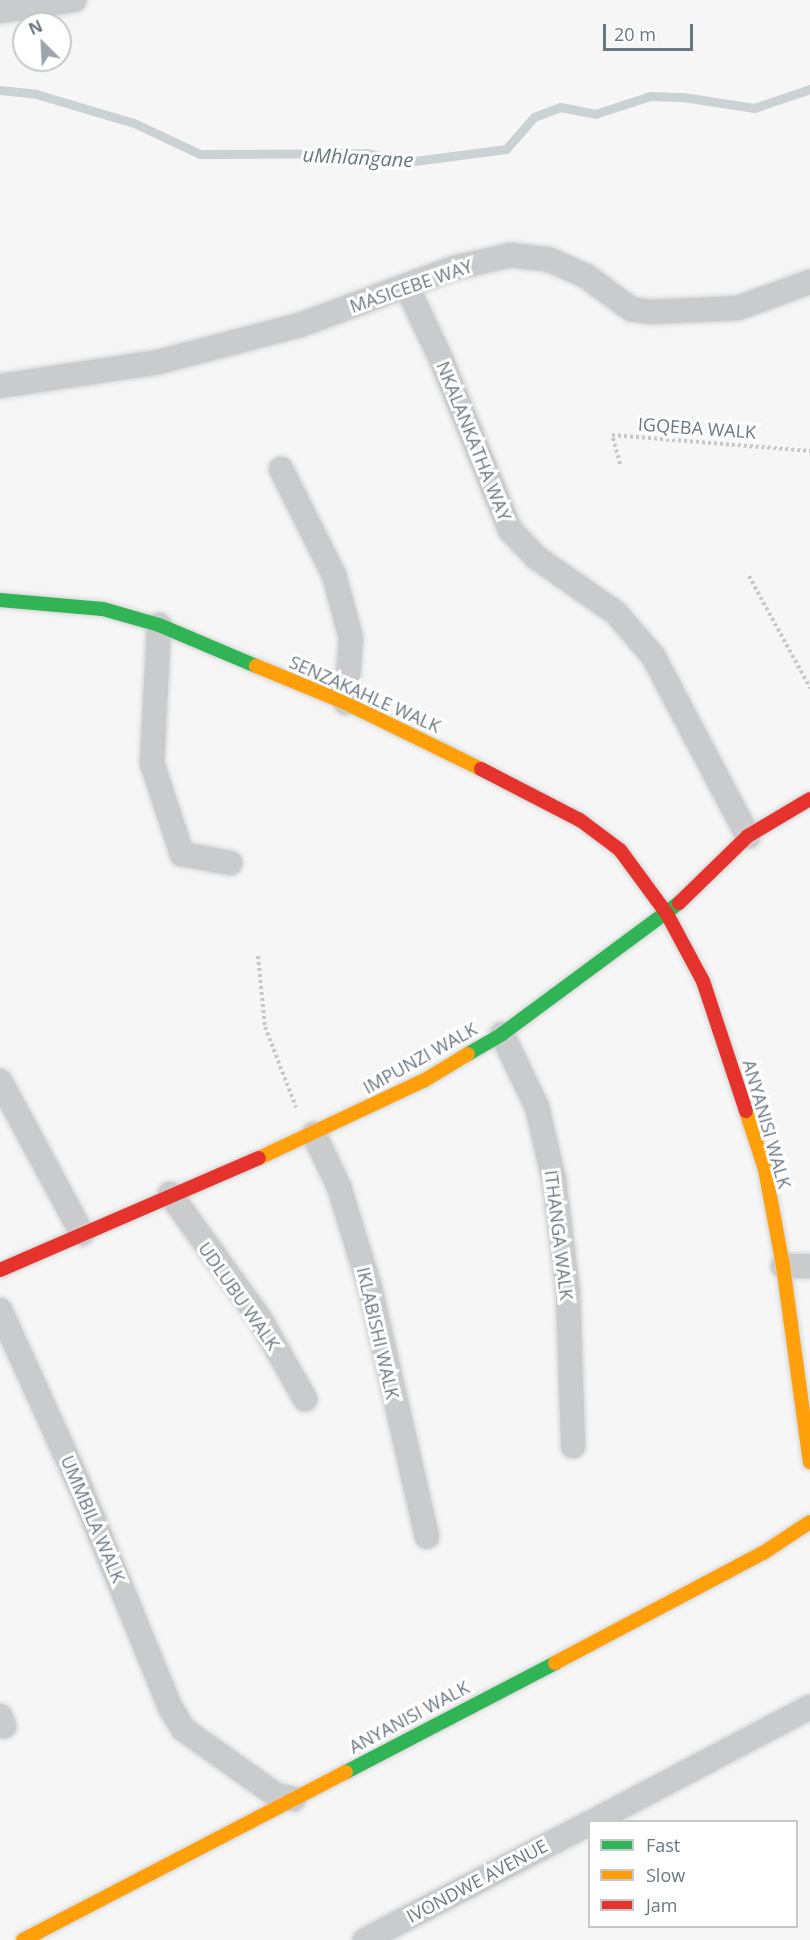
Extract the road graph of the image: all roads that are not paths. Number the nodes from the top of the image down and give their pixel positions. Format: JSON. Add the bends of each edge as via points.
{"nodes":[{"id":1,"x":74,"y":0,"type":"edge"},
{"id":2,"x":0,"y":11,"type":"edge"},
{"id":3,"x":810,"y":282,"type":"edge"},
{"id":4,"x":407,"y":287,"type":"junction"},
{"id":5,"x":0,"y":386,"type":"edge"},
{"id":6,"x":281,"y":469,"type":"dead end"},
{"id":7,"x":0,"y":600,"type":"edge"},
{"id":8,"x":159,"y":625,"type":"junction"},
{"id":9,"x":346,"y":703,"type":"junction"},
{"id":10,"x":810,"y":799,"type":"edge"},
{"id":11,"x":748,"y":836,"type":"junction"},
{"id":12,"x":230,"y":863,"type":"dead end"},
{"id":13,"x":668,"y":914,"type":"junction"},
{"id":14,"x":502,"y":1034,"type":"junction"},
{"id":15,"x":0,"y":1081,"type":"edge"},
{"id":16,"x":310,"y":1135,"type":"junction"},
{"id":17,"x":170,"y":1194,"type":"junction"},
{"id":18,"x":81,"y":1233,"type":"junction"},
{"id":19,"x":783,"y":1266,"type":"junction"},
{"id":20,"x":810,"y":1266,"type":"edge"},
{"id":21,"x":0,"y":1270,"type":"edge"},
{"id":22,"x":0,"y":1310,"type":"edge"},
{"id":23,"x":305,"y":1399,"type":"dead end"},
{"id":24,"x":573,"y":1446,"type":"dead end"},
{"id":25,"x":810,"y":1462,"type":"edge"},
{"id":26,"x":810,"y":1522,"type":"edge"},
{"id":27,"x":427,"y":1537,"type":"dead end"},
{"id":28,"x":810,"y":1707,"type":"edge"},
{"id":29,"x":294,"y":1799,"type":"junction"},
{"id":30,"x":595,"y":1820,"type":"edge"},
{"id":31,"x":588,"y":1824,"type":"edge"},
{"id":32,"x":23,"y":1940,"type":"edge"},
{"id":33,"x":365,"y":1940,"type":"edge"}],
"edges":[{"from":1,"to":2,"type":"street"},
{"from":3,"to":4,"type":"street","name":"MASICEBE WAY","via":[[738,308],[650,312],[631,309],[586,276],[550,260],[511,255],[454,268]]},
{"from":4,"to":5,"type":"street","name":"MASICEBE WAY","via":[[300,325],[158,362]]},
{"from":4,"to":11,"type":"street","name":"NKALANKATHA WAY","via":[[441,358],[510,530],[537,558],[616,613],[653,656]]},
{"from":6,"to":9,"type":"street","via":[[334,575],[351,638]]},
{"from":7,"to":8,"type":"street","name":"SENZAKAHLE WALK","via":[[102,609]]},
{"from":8,"to":9,"type":"street","name":"SENZAKAHLE WALK"},
{"from":8,"to":12,"type":"street","via":[[152,763],[182,854]]},
{"from":9,"to":13,"type":"street","name":"SENZAKAHLE WALK","via":[[580,820],[620,850]]},
{"from":10,"to":11,"type":"street","name":"IMPUNZI WALK"},
{"from":11,"to":13,"type":"street","name":"IMPUNZI WALK"},
{"from":13,"to":14,"type":"street","name":"IMPUNZI WALK"},
{"from":13,"to":19,"type":"street","name":"ANYANISI WALK","via":[[703,981],[733,1071],[765,1169]]},
{"from":14,"to":16,"type":"street","name":"IMPUNZI WALK","via":[[425,1080]]},
{"from":14,"to":24,"type":"street","name":"ITHANGA WALK","via":[[537,1107],[554,1180],[568,1292]]},
{"from":15,"to":18,"type":"street"},
{"from":16,"to":17,"type":"street","name":"IMPUNZI WALK"},
{"from":16,"to":27,"type":"street","name":"IKLABISHI WALK","via":[[339,1187],[369,1288]]},
{"from":17,"to":18,"type":"street","name":"IMPUNZI WALK"},
{"from":17,"to":23,"type":"street","name":"UDLUBU WALK","via":[[260,1320]]},
{"from":18,"to":21,"type":"street","name":"IMPUNZI WALK"},
{"from":19,"to":20,"type":"street"},
{"from":19,"to":25,"type":"street","name":"ANYANISI WALK"},
{"from":22,"to":29,"type":"street","name":"UMMBILA WALK","via":[[79,1484],[170,1707],[183,1729],[276,1795]]},
{"from":26,"to":29,"type":"street","name":"ANYANISI WALK","via":[[786,1540],[670,1603]]},
{"from":28,"to":30,"type":"street","name":"IVONDWE AVENUE"},
{"from":29,"to":32,"type":"street","name":"ANYANISI WALK"},
{"from":31,"to":33,"type":"street","name":"IVONDWE AVENUE"}]}
